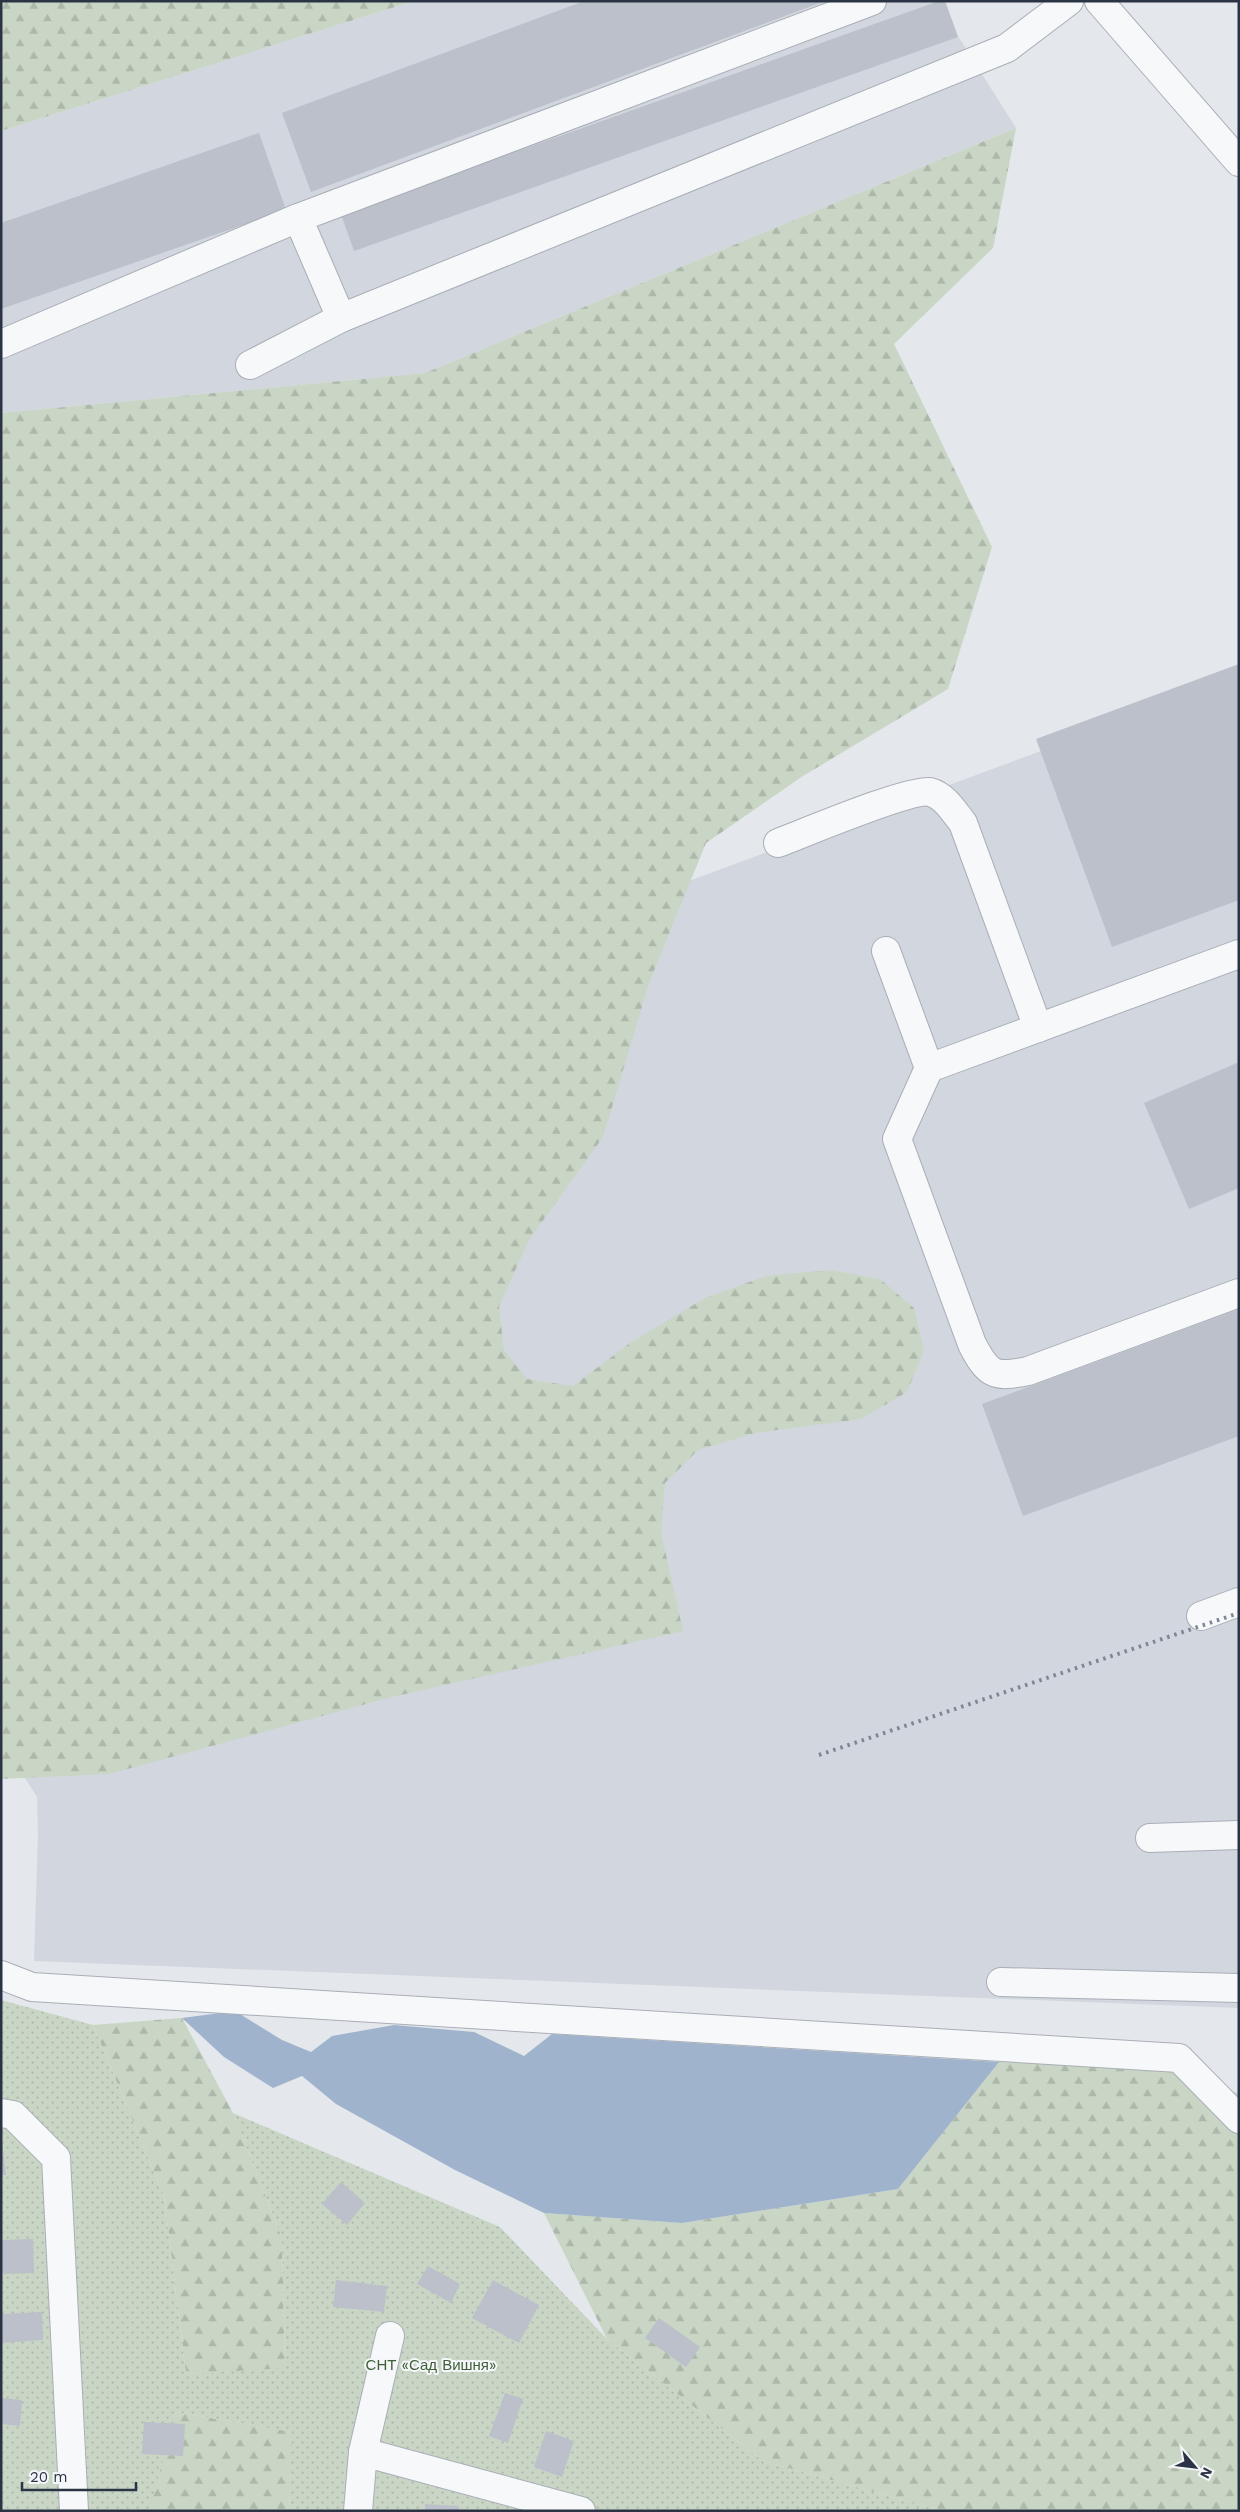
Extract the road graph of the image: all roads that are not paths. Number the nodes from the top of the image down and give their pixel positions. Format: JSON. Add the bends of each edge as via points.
{"nodes":[{"id":1,"x":872,"y":1,"type":"edge"},
{"id":2,"x":1069,"y":1,"type":"edge"},
{"id":3,"x":1099,"y":1,"type":"edge"},
{"id":4,"x":1239,"y":162,"type":"edge"},
{"id":5,"x":298,"y":218,"type":"junction"},
{"id":6,"x":341,"y":318,"type":"junction"},
{"id":7,"x":1,"y":344,"type":"edge"},
{"id":8,"x":250,"y":365,"type":"dead end"},
{"id":9,"x":778,"y":842,"type":"dead end"},
{"id":10,"x":886,"y":951,"type":"dead end"},
{"id":11,"x":1239,"y":954,"type":"edge"},
{"id":12,"x":1038,"y":1028,"type":"junction"},
{"id":13,"x":929,"y":1068,"type":"junction"},
{"id":14,"x":1239,"y":1294,"type":"edge"},
{"id":15,"x":1239,"y":1602,"type":"edge"},
{"id":16,"x":1201,"y":1616,"type":"dead end"},
{"id":17,"x":1239,"y":1835,"type":"edge"},
{"id":18,"x":1150,"y":1838,"type":"dead end"},
{"id":19,"x":1,"y":1975,"type":"edge"},
{"id":20,"x":1001,"y":1982,"type":"dead end"},
{"id":21,"x":1239,"y":1988,"type":"edge"},
{"id":22,"x":1,"y":2113,"type":"edge"},
{"id":23,"x":1239,"y":2119,"type":"edge"},
{"id":24,"x":390,"y":2336,"type":"dead end"},
{"id":25,"x":363,"y":2452,"type":"junction"},
{"id":26,"x":74,"y":2511,"type":"edge"},
{"id":27,"x":358,"y":2511,"type":"edge"},
{"id":28,"x":581,"y":2511,"type":"edge"}],
"edges":[{"from":1,"to":5,"type":"street"},
{"from":2,"to":6,"type":"street","via":[[1007,48]]},
{"from":3,"to":4,"type":"street"},
{"from":5,"to":6,"type":"street"},
{"from":5,"to":7,"type":"street"},
{"from":6,"to":8,"type":"street"},
{"from":9,"to":12,"type":"street","via":[[903,796],[929,792],[946,802],[963,823]]},
{"from":10,"to":13,"type":"street"},
{"from":11,"to":12,"type":"street"},
{"from":12,"to":13,"type":"street"},
{"from":13,"to":14,"type":"street","via":[[896,1139],[983,1366],[1003,1376],[1028,1371]]},
{"from":15,"to":16,"type":"street"},
{"from":17,"to":18,"type":"street"},
{"from":19,"to":23,"type":"street","via":[[32,1986],[1179,2058]]},
{"from":20,"to":21,"type":"street"},
{"from":22,"to":26,"type":"street","via":[[13,2114],[56,2158]]},
{"from":24,"to":25,"type":"street"},
{"from":25,"to":27,"type":"street"},
{"from":25,"to":28,"type":"street"}]}
